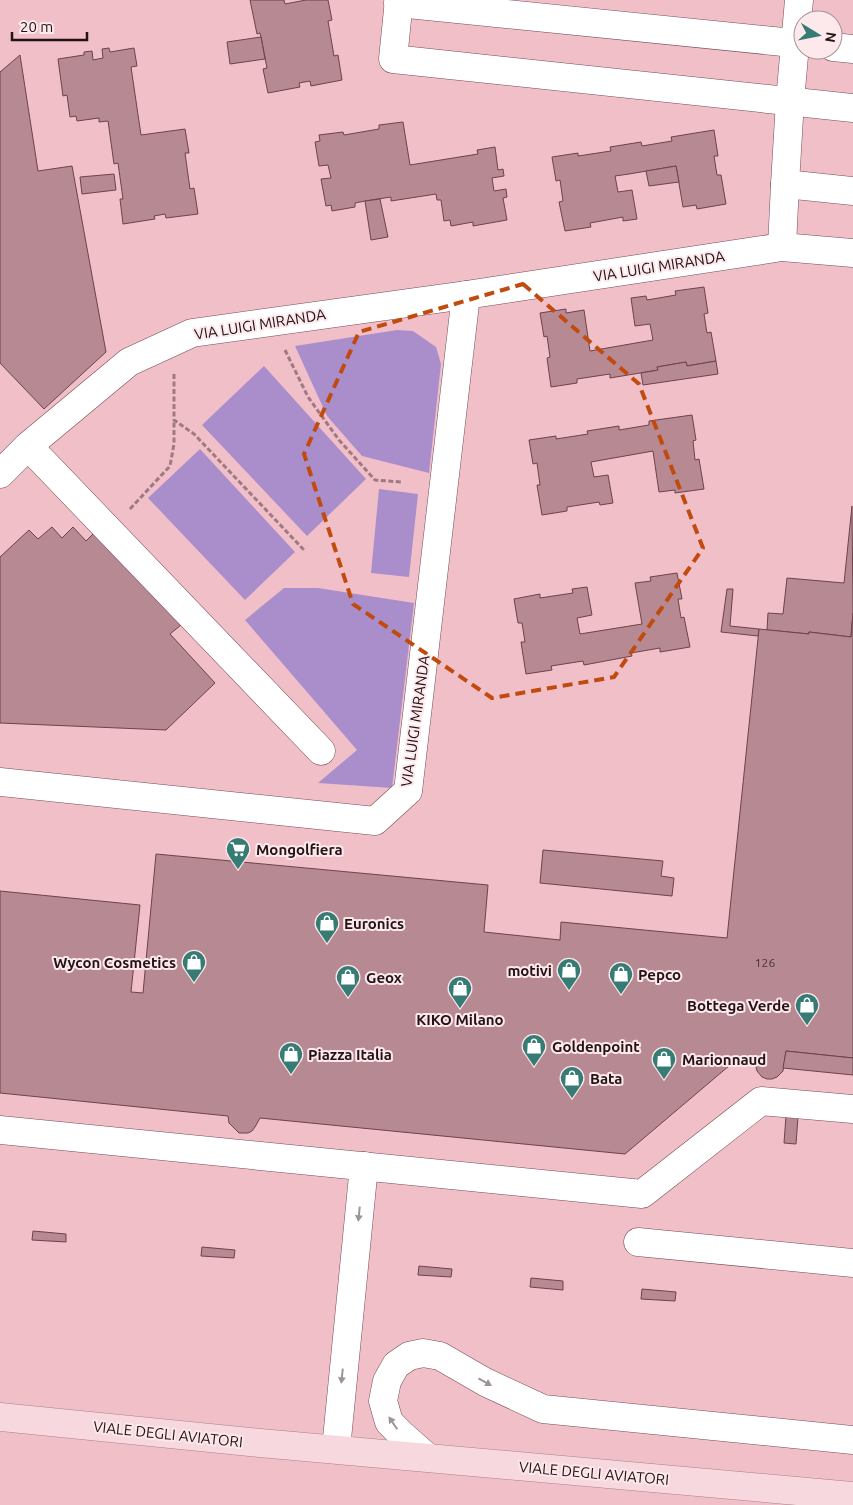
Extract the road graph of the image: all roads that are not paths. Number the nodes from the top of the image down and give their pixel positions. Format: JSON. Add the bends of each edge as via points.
{"nodes":[{"id":1,"x":398,"y":2,"type":"edge"},
{"id":2,"x":793,"y":43,"type":"edge"},
{"id":3,"x":796,"y":60,"type":"edge"},
{"id":4,"x":790,"y":101,"type":"junction"},
{"id":5,"x":853,"y":108,"type":"edge"},
{"id":6,"x":785,"y":184,"type":"junction"},
{"id":7,"x":853,"y":191,"type":"edge"},
{"id":8,"x":782,"y":247,"type":"junction"},
{"id":9,"x":853,"y":253,"type":"edge"},
{"id":10,"x":466,"y":295,"type":"junction"},
{"id":11,"x":28,"y":446,"type":"junction"},
{"id":12,"x":0,"y":474,"type":"edge"},
{"id":13,"x":321,"y":751,"type":"dead end"},
{"id":14,"x":0,"y":782,"type":"edge"},
{"id":15,"x":853,"y":1109,"type":"edge"},
{"id":16,"x":0,"y":1130,"type":"edge"},
{"id":17,"x":364,"y":1166,"type":"junction"},
{"id":18,"x":638,"y":1242,"type":"dead end"},
{"id":19,"x":853,"y":1263,"type":"edge"},
{"id":20,"x":0,"y":1417,"type":"edge"},
{"id":21,"x":853,"y":1440,"type":"edge"},
{"id":22,"x":336,"y":1449,"type":"junction"},
{"id":23,"x":427,"y":1457,"type":"junction"},
{"id":24,"x":853,"y":1496,"type":"edge"}],
"edges":[{"from":1,"to":2,"type":"street"},
{"from":1,"to":4,"type":"street","via":[[393,59]]},
{"from":3,"to":4,"type":"street"},
{"from":4,"to":5,"type":"street"},
{"from":4,"to":6,"type":"street"},
{"from":6,"to":7,"type":"street"},
{"from":6,"to":8,"type":"street"},
{"from":8,"to":9,"type":"street","name":"VIA LUIGI MIRANDA"},
{"from":8,"to":10,"type":"street","name":"VIA LUIGI MIRANDA"},
{"from":10,"to":11,"type":"street","name":"VIA LUIGI MIRANDA","via":[[192,333],[129,362]]},
{"from":10,"to":14,"type":"street","name":"VIA LUIGI MIRANDA","via":[[408,791],[375,821]]},
{"from":11,"to":12,"type":"street","name":"VIA LUIGI MIRANDA"},
{"from":11,"to":13,"type":"street"},
{"from":15,"to":17,"type":"street","via":[[761,1100],[642,1194]]},
{"from":16,"to":17,"type":"street"},
{"from":17,"to":22,"type":"street","one_way":true},
{"from":18,"to":19,"type":"street"},
{"from":20,"to":22,"type":"main road","name":"VIALE DEGLI AVIATORI"},
{"from":23,"to":21,"type":"street","one_way":true,"via":[[390,1422],[384,1401],[387,1382],[396,1365],[409,1356],[423,1353],[440,1356],[542,1409]]},
{"from":22,"to":23,"type":"main road","name":"VIALE DEGLI AVIATORI"},
{"from":23,"to":24,"type":"main road","name":"VIALE DEGLI AVIATORI"}]}
